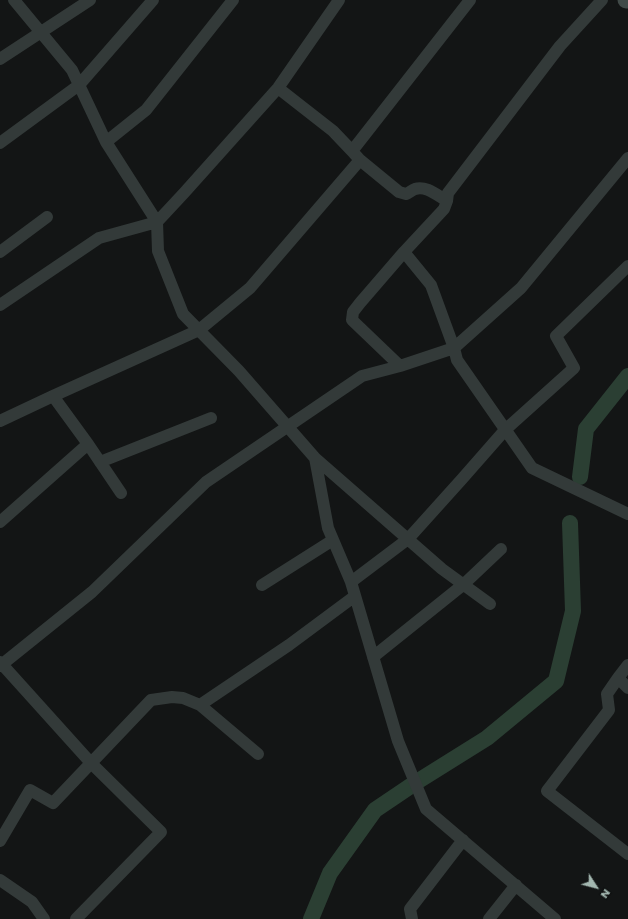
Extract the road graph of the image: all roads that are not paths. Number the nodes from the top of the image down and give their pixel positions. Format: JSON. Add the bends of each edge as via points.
{"nodes":[{"id":1,"x":14,"y":0,"type":"edge"},
{"id":2,"x":90,"y":0,"type":"edge"},
{"id":3,"x":153,"y":0,"type":"edge"},
{"id":4,"x":232,"y":0,"type":"edge"},
{"id":5,"x":339,"y":0,"type":"edge"},
{"id":6,"x":470,"y":0,"type":"edge"},
{"id":7,"x":602,"y":0,"type":"edge"},
{"id":8,"x":41,"y":32,"type":"junction"},
{"id":9,"x":0,"y":60,"type":"edge"},
{"id":10,"x":79,"y":85,"type":"junction"},
{"id":11,"x":278,"y":88,"type":"junction"},
{"id":12,"x":106,"y":142,"type":"junction"},
{"id":13,"x":0,"y":144,"type":"edge"},
{"id":14,"x":356,"y":155,"type":"junction"},
{"id":15,"x":628,"y":158,"type":"edge"},
{"id":16,"x":447,"y":201,"type":"junction"},
{"id":17,"x":47,"y":217,"type":"dead end"},
{"id":18,"x":157,"y":222,"type":"junction"},
{"id":19,"x":0,"y":252,"type":"edge"},
{"id":20,"x":404,"y":252,"type":"junction"},
{"id":21,"x":628,"y":266,"type":"edge"},
{"id":22,"x":0,"y":305,"type":"edge"},
{"id":23,"x":199,"y":330,"type":"junction"},
{"id":24,"x":454,"y":348,"type":"junction"},
{"id":25,"x":400,"y":366,"type":"junction"},
{"id":26,"x":53,"y":396,"type":"junction"},
{"id":27,"x":211,"y":418,"type":"dead end"},
{"id":28,"x":0,"y":421,"type":"edge"},
{"id":29,"x":287,"y":426,"type":"junction"},
{"id":30,"x":505,"y":430,"type":"junction"},
{"id":31,"x":88,"y":444,"type":"junction"},
{"id":32,"x":315,"y":458,"type":"junction"},
{"id":33,"x":100,"y":462,"type":"junction"},
{"id":34,"x":121,"y":493,"type":"dead end"},
{"id":35,"x":628,"y":514,"type":"edge"},
{"id":36,"x":0,"y":522,"type":"edge"},
{"id":37,"x":408,"y":539,"type":"junction"},
{"id":38,"x":333,"y":540,"type":"junction"},
{"id":39,"x":501,"y":549,"type":"dead end"},
{"id":40,"x":351,"y":582,"type":"junction"},
{"id":41,"x":464,"y":584,"type":"junction"},
{"id":42,"x":262,"y":585,"type":"dead end"},
{"id":43,"x":355,"y":596,"type":"junction"},
{"id":44,"x":490,"y":604,"type":"dead end"},
{"id":45,"x":373,"y":657,"type":"junction"},
{"id":46,"x":1,"y":664,"type":"edge"},
{"id":47,"x":628,"y":665,"type":"edge"},
{"id":48,"x":618,"y":678,"type":"junction"},
{"id":49,"x":628,"y":688,"type":"edge"},
{"id":50,"x":200,"y":704,"type":"junction"},
{"id":51,"x":258,"y":754,"type":"dead end"},
{"id":52,"x":91,"y":762,"type":"junction"},
{"id":53,"x":463,"y":840,"type":"junction"},
{"id":54,"x":0,"y":841,"type":"edge"},
{"id":55,"x":628,"y":854,"type":"edge"},
{"id":56,"x":0,"y":880,"type":"edge"},
{"id":57,"x":516,"y":885,"type":"junction"},
{"id":58,"x":44,"y":919,"type":"edge"},
{"id":59,"x":76,"y":919,"type":"edge"},
{"id":60,"x":412,"y":919,"type":"edge"},
{"id":61,"x":489,"y":919,"type":"edge"},
{"id":62,"x":556,"y":919,"type":"edge"}],
"edges":[{"from":1,"to":8,"type":"street"},
{"from":2,"to":8,"type":"street"},
{"from":3,"to":10,"type":"street"},
{"from":4,"to":12,"type":"street","via":[[146,110]]},
{"from":5,"to":11,"type":"street"},
{"from":6,"to":14,"type":"street"},
{"from":7,"to":16,"type":"street","via":[[555,52],[448,194]]},
{"from":8,"to":9,"type":"street"},
{"from":8,"to":10,"type":"street","via":[[72,70]]},
{"from":10,"to":12,"type":"street"},
{"from":10,"to":13,"type":"street"},
{"from":11,"to":14,"type":"street","via":[[333,131]]},
{"from":11,"to":18,"type":"street"},
{"from":12,"to":18,"type":"street"},
{"from":14,"to":16,"type":"street","via":[[399,192],[406,194],[423,188]]},
{"from":14,"to":23,"type":"street","via":[[250,288]]},
{"from":15,"to":24,"type":"street","via":[[521,288]]},
{"from":16,"to":20,"type":"street","via":[[444,209]]},
{"from":17,"to":19,"type":"street"},
{"from":18,"to":22,"type":"street","via":[[100,238]]},
{"from":18,"to":23,"type":"street","via":[[158,251],[183,314]]},
{"from":20,"to":24,"type":"street","via":[[431,285]]},
{"from":20,"to":25,"type":"street","via":[[353,312],[352,320]]},
{"from":21,"to":30,"type":"street","via":[[556,336],[574,368]]},
{"from":23,"to":26,"type":"street"},
{"from":23,"to":29,"type":"street"},
{"from":24,"to":25,"type":"street"},
{"from":24,"to":30,"type":"street","via":[[457,360]]},
{"from":25,"to":29,"type":"street","via":[[362,376]]},
{"from":26,"to":28,"type":"street"},
{"from":26,"to":31,"type":"street"},
{"from":27,"to":33,"type":"street"},
{"from":29,"to":32,"type":"street"},
{"from":29,"to":46,"type":"street","via":[[206,482],[92,592]]},
{"from":30,"to":35,"type":"street","via":[[532,468]]},
{"from":30,"to":37,"type":"street"},
{"from":31,"to":33,"type":"street"},
{"from":31,"to":36,"type":"street"},
{"from":32,"to":37,"type":"street"},
{"from":32,"to":38,"type":"street","via":[[328,528]]},
{"from":33,"to":34,"type":"street"},
{"from":37,"to":40,"type":"street"},
{"from":37,"to":41,"type":"street","via":[[442,569]]},
{"from":38,"to":40,"type":"street"},
{"from":38,"to":42,"type":"street"},
{"from":39,"to":41,"type":"street"},
{"from":40,"to":43,"type":"street"},
{"from":41,"to":44,"type":"street"},
{"from":41,"to":45,"type":"street"},
{"from":43,"to":45,"type":"street"},
{"from":43,"to":50,"type":"street","via":[[289,645]]},
{"from":45,"to":53,"type":"street","via":[[398,741],[426,809]]},
{"from":46,"to":52,"type":"street"},
{"from":47,"to":48,"type":"street"},
{"from":48,"to":49,"type":"street"},
{"from":48,"to":55,"type":"street","via":[[608,694],[609,710],[547,791]]},
{"from":50,"to":51,"type":"street"},
{"from":50,"to":52,"type":"street","via":[[172,697],[151,700]]},
{"from":52,"to":54,"type":"street","via":[[53,803],[30,790]]},
{"from":52,"to":59,"type":"street","via":[[161,832]]},
{"from":53,"to":57,"type":"street"},
{"from":53,"to":60,"type":"street","via":[[410,909]]},
{"from":56,"to":58,"type":"street","via":[[32,902]]},
{"from":57,"to":61,"type":"street"},
{"from":57,"to":62,"type":"street"}]}
